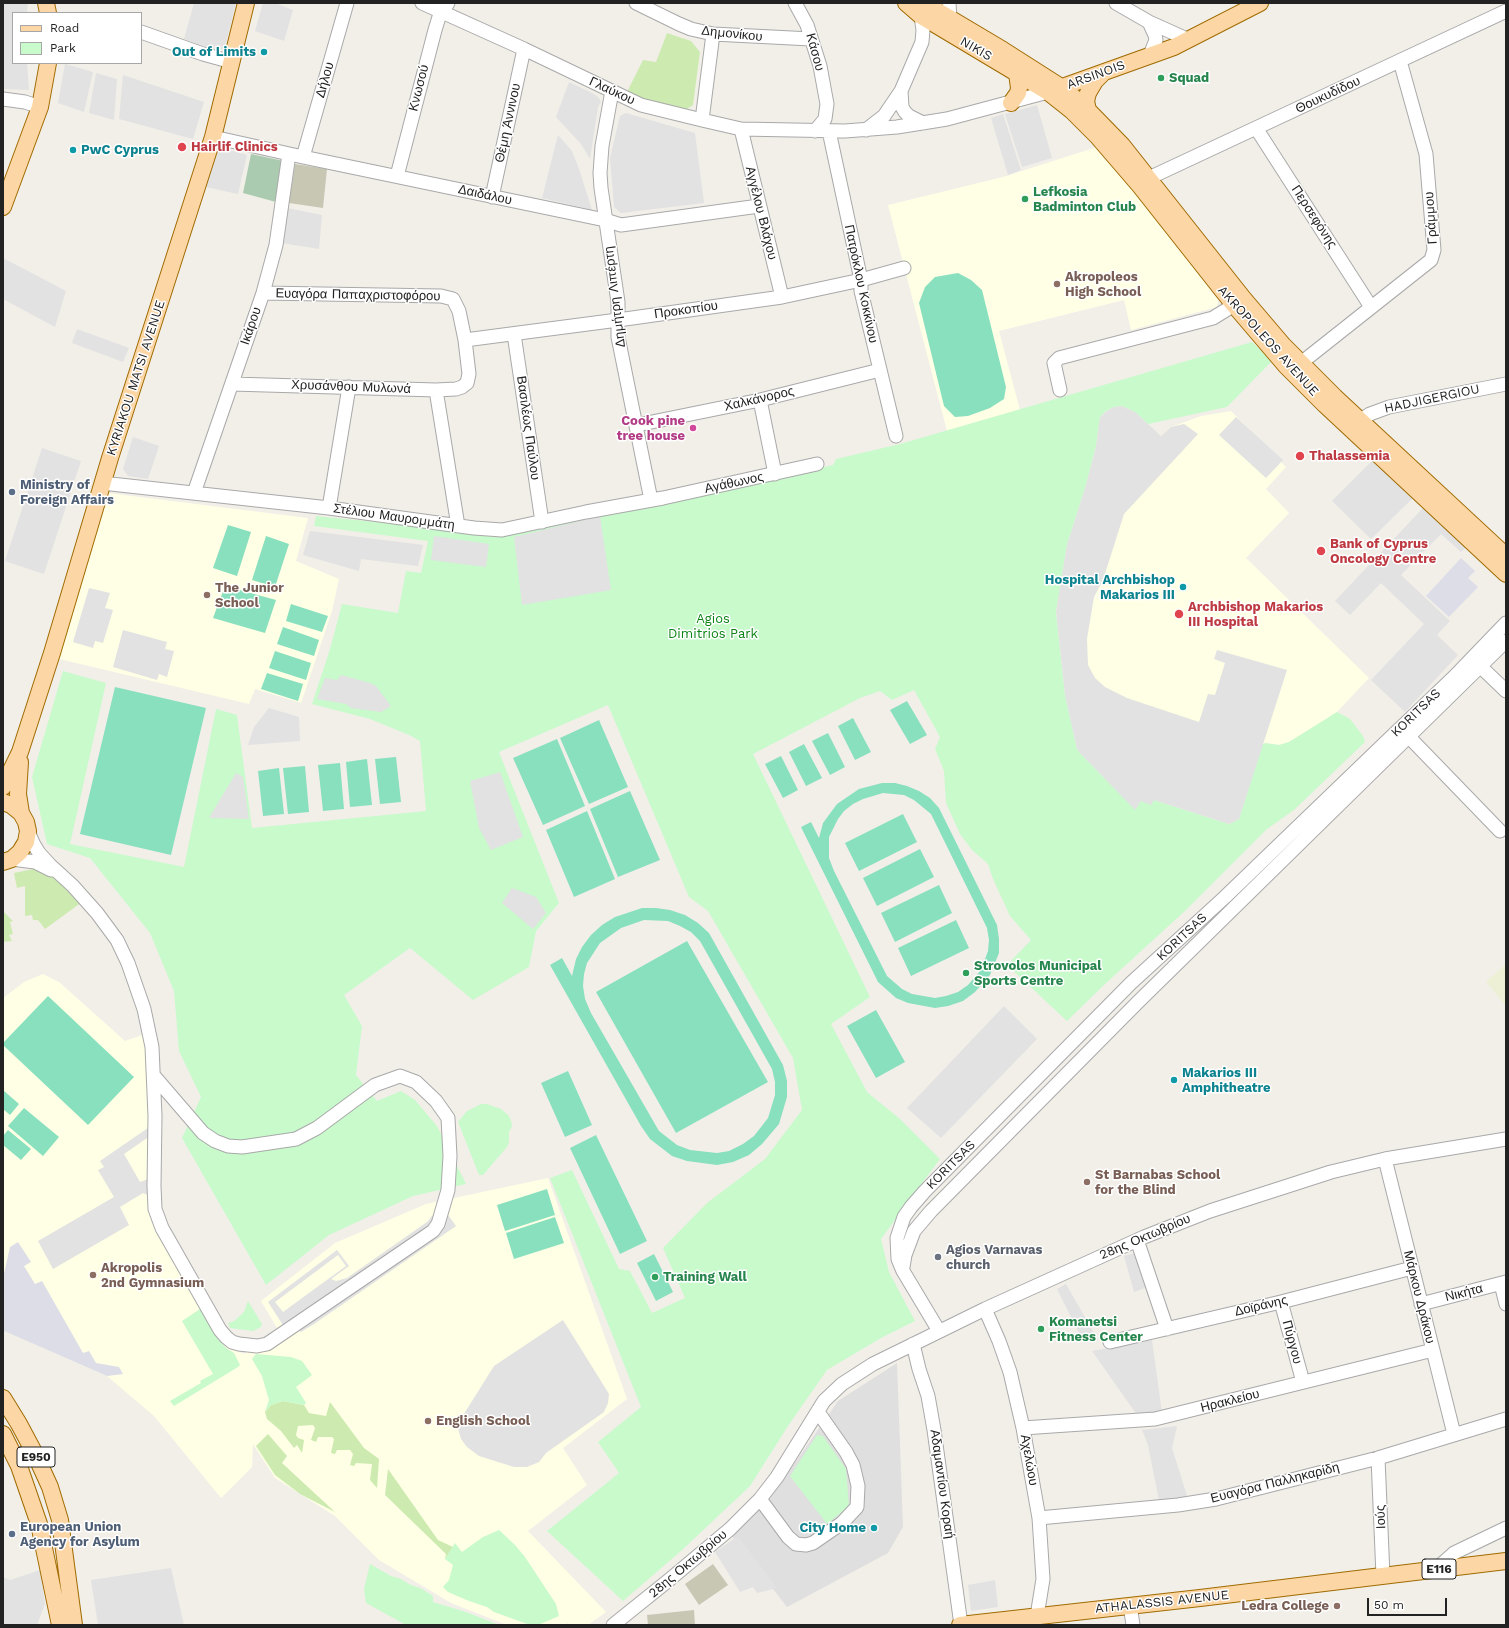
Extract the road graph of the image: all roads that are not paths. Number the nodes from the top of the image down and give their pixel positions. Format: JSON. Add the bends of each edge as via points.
{"nodes":[{"id":1,"x":246,"y":3,"type":"edge"},
{"id":2,"x":347,"y":3,"type":"edge"},
{"id":3,"x":422,"y":3,"type":"edge"},
{"id":4,"x":636,"y":3,"type":"edge"},
{"id":5,"x":794,"y":3,"type":"edge"},
{"id":6,"x":906,"y":3,"type":"edge"},
{"id":7,"x":949,"y":3,"type":"edge"},
{"id":8,"x":1116,"y":3,"type":"edge"},
{"id":9,"x":1260,"y":3,"type":"edge"},
{"id":10,"x":924,"y":6,"type":"edge"},
{"id":11,"x":445,"y":7,"type":"edge"},
{"id":12,"x":1506,"y":11,"type":"edge"},
{"id":13,"x":1149,"y":22,"type":"junction"},
{"id":14,"x":948,"y":25,"type":"junction"},
{"id":15,"x":142,"y":32,"type":"edge"},
{"id":16,"x":713,"y":34,"type":"junction"},
{"id":17,"x":811,"y":39,"type":"junction"},
{"id":18,"x":1189,"y":40,"type":"junction"},
{"id":19,"x":922,"y":42,"type":"junction"},
{"id":20,"x":524,"y":49,"type":"junction"},
{"id":21,"x":1150,"y":55,"type":"junction"},
{"id":22,"x":1400,"y":61,"type":"junction"},
{"id":23,"x":232,"y":62,"type":"junction"},
{"id":24,"x":48,"y":64,"type":"edge"},
{"id":25,"x":1104,"y":71,"type":"junction"},
{"id":26,"x":1017,"y":73,"type":"junction"},
{"id":27,"x":1055,"y":90,"type":"junction"},
{"id":28,"x":612,"y":91,"type":"junction"},
{"id":29,"x":901,"y":91,"type":"junction"},
{"id":30,"x":3,"y":99,"type":"edge"},
{"id":31,"x":1010,"y":103,"type":"junction"},
{"id":32,"x":827,"y":104,"type":"junction"},
{"id":33,"x":40,"y":107,"type":"junction"},
{"id":34,"x":1088,"y":110,"type":"junction"},
{"id":35,"x":702,"y":120,"type":"junction"},
{"id":36,"x":923,"y":123,"type":"junction"},
{"id":37,"x":1256,"y":128,"type":"junction"},
{"id":38,"x":741,"y":129,"type":"junction"},
{"id":39,"x":866,"y":130,"type":"junction"},
{"id":40,"x":815,"y":131,"type":"junction"},
{"id":41,"x":829,"y":131,"type":"junction"},
{"id":42,"x":845,"y":131,"type":"junction"},
{"id":43,"x":213,"y":137,"type":"junction"},
{"id":44,"x":289,"y":154,"type":"junction"},
{"id":45,"x":303,"y":157,"type":"junction"},
{"id":46,"x":397,"y":176,"type":"junction"},
{"id":47,"x":1149,"y":178,"type":"junction"},
{"id":48,"x":492,"y":197,"type":"junction"},
{"id":49,"x":759,"y":206,"type":"junction"},
{"id":50,"x":3,"y":207,"type":"edge"},
{"id":51,"x":605,"y":220,"type":"junction"},
{"id":52,"x":904,"y":268,"type":"dead end"},
{"id":53,"x":861,"y":280,"type":"junction"},
{"id":54,"x":263,"y":293,"type":"junction"},
{"id":55,"x":782,"y":297,"type":"junction"},
{"id":56,"x":1234,"y":305,"type":"junction"},
{"id":57,"x":1371,"y":307,"type":"junction"},
{"id":58,"x":618,"y":320,"type":"junction"},
{"id":59,"x":514,"y":334,"type":"junction"},
{"id":60,"x":465,"y":340,"type":"junction"},
{"id":61,"x":1301,"y":363,"type":"junction"},
{"id":62,"x":880,"y":370,"type":"junction"},
{"id":63,"x":232,"y":384,"type":"junction"},
{"id":64,"x":1506,"y":384,"type":"edge"},
{"id":65,"x":349,"y":387,"type":"junction"},
{"id":66,"x":436,"y":390,"type":"junction"},
{"id":67,"x":1060,"y":390,"type":"dead end"},
{"id":68,"x":760,"y":400,"type":"junction"},
{"id":69,"x":1361,"y":420,"type":"junction"},
{"id":70,"x":637,"y":425,"type":"junction"},
{"id":71,"x":896,"y":436,"type":"dead end"},
{"id":72,"x":817,"y":464,"type":"dead end"},
{"id":73,"x":775,"y":474,"type":"junction"},
{"id":74,"x":102,"y":483,"type":"junction"},
{"id":75,"x":194,"y":493,"type":"junction"},
{"id":76,"x":651,"y":500,"type":"junction"},
{"id":77,"x":329,"y":508,"type":"junction"},
{"id":78,"x":542,"y":522,"type":"junction"},
{"id":79,"x":458,"y":526,"type":"junction"},
{"id":80,"x":1500,"y":543,"type":"edge"},
{"id":81,"x":1506,"y":556,"type":"edge"},
{"id":82,"x":1506,"y":574,"type":"edge"},
{"id":83,"x":1506,"y":623,"type":"edge"},
{"id":84,"x":1506,"y":641,"type":"edge"},
{"id":85,"x":1481,"y":667,"type":"junction"},
{"id":86,"x":1506,"y":691,"type":"edge"},
{"id":87,"x":1409,"y":737,"type":"junction"},
{"id":88,"x":20,"y":752,"type":"junction"},
{"id":89,"x":3,"y":787,"type":"edge"},
{"id":90,"x":3,"y":802,"type":"edge"},
{"id":91,"x":21,"y":813,"type":"junction"},
{"id":92,"x":28,"y":831,"type":"junction"},
{"id":93,"x":1500,"y":831,"type":"dead end"},
{"id":94,"x":7,"y":860,"type":"edge"},
{"id":95,"x":64,"y":878,"type":"junction"},
{"id":96,"x":154,"y":1076,"type":"junction"},
{"id":97,"x":1506,"y":1139,"type":"edge"},
{"id":98,"x":1385,"y":1159,"type":"junction"},
{"id":99,"x":1137,"y":1240,"type":"junction"},
{"id":100,"x":1412,"y":1268,"type":"junction"},
{"id":101,"x":903,"y":1271,"type":"junction"},
{"id":102,"x":1504,"y":1283,"type":"edge"},
{"id":103,"x":1281,"y":1302,"type":"junction"},
{"id":104,"x":1421,"y":1304,"type":"junction"},
{"id":105,"x":1506,"y":1304,"type":"edge"},
{"id":106,"x":985,"y":1309,"type":"junction"},
{"id":107,"x":1167,"y":1329,"type":"junction"},
{"id":108,"x":939,"y":1331,"type":"junction"},
{"id":109,"x":1110,"y":1342,"type":"dead end"},
{"id":110,"x":913,"y":1344,"type":"junction"},
{"id":111,"x":1433,"y":1350,"type":"junction"},
{"id":112,"x":1303,"y":1382,"type":"junction"},
{"id":113,"x":3,"y":1398,"type":"edge"},
{"id":114,"x":818,"y":1412,"type":"junction"},
{"id":115,"x":1506,"y":1419,"type":"edge"},
{"id":116,"x":1023,"y":1428,"type":"junction"},
{"id":117,"x":1454,"y":1434,"type":"junction"},
{"id":118,"x":3,"y":1435,"type":"edge"},
{"id":119,"x":1378,"y":1458,"type":"junction"},
{"id":120,"x":760,"y":1499,"type":"junction"},
{"id":121,"x":1039,"y":1518,"type":"junction"},
{"id":122,"x":60,"y":1520,"type":"junction"},
{"id":123,"x":39,"y":1524,"type":"junction"},
{"id":124,"x":1506,"y":1528,"type":"edge"},
{"id":125,"x":1506,"y":1561,"type":"edge"},
{"id":126,"x":1434,"y":1570,"type":"junction"},
{"id":127,"x":1383,"y":1576,"type":"junction"},
{"id":128,"x":1130,"y":1606,"type":"junction"},
{"id":129,"x":1037,"y":1616,"type":"junction"},
{"id":130,"x":60,"y":1625,"type":"edge"},
{"id":131,"x":74,"y":1625,"type":"edge"},
{"id":132,"x":613,"y":1625,"type":"edge"},
{"id":133,"x":961,"y":1625,"type":"edge"},
{"id":134,"x":1133,"y":1625,"type":"edge"}],
"edges":[{"from":1,"to":23,"type":"main road","name":"KYRIAKOU MATSI AVENUE"},
{"from":2,"to":45,"type":"street","name":"Δήλου"},
{"from":3,"to":11,"type":"street","name":"Γλαύκου"},
{"from":4,"to":16,"type":"street","name":"Δημονίκου","via":[[691,29]]},
{"from":5,"to":17,"type":"street","name":"Κάσου","via":[[807,25]]},
{"from":6,"to":10,"type":"main road","name":"NIKIS"},
{"from":7,"to":14,"type":"street"},
{"from":8,"to":13,"type":"street"},
{"from":9,"to":18,"type":"main road","name":"ARSINOIS"},
{"from":10,"to":14,"type":"main road","name":"NIKIS"},
{"from":10,"to":19,"type":"street"},
{"from":11,"to":20,"type":"street","name":"Γλαύκου"},
{"from":11,"to":46,"type":"street","name":"Κνωσού","via":[[434,30]]},
{"from":12,"to":22,"type":"street","name":"Θουκυδίδου"},
{"from":13,"to":18,"type":"street"},
{"from":13,"to":21,"type":"street","via":[[1156,40]]},
{"from":14,"to":19,"type":"street"},
{"from":14,"to":26,"type":"main road","name":"NIKIS"},
{"from":14,"to":27,"type":"main road","name":"NIKIS","via":[[1003,50]]},
{"from":15,"to":23,"type":"street"},
{"from":16,"to":17,"type":"street","name":"Δημονίκου"},
{"from":16,"to":35,"type":"street"},
{"from":17,"to":32,"type":"street","name":"Κάσου","via":[[820,66]]},
{"from":18,"to":21,"type":"main road","name":"ARSINOIS"},
{"from":19,"to":29,"type":"street"},
{"from":20,"to":28,"type":"street","name":"Γλαύκου"},
{"from":20,"to":48,"type":"street","name":"Θέμη Άννινου"},
{"from":21,"to":25,"type":"main road","name":"ARSINOIS"},
{"from":22,"to":37,"type":"street","name":"Θουκυδίδου"},
{"from":22,"to":57,"type":"street","name":"Γράμμου","via":[[1426,154],[1434,250],[1431,260]]},
{"from":23,"to":43,"type":"main road","name":"KYRIAKOU MATSI AVENUE"},
{"from":24,"to":33,"type":"main road"},
{"from":25,"to":27,"type":"main road","name":"ARSINOIS"},
{"from":25,"to":34,"type":"main road","via":[[1088,93]]},
{"from":26,"to":27,"type":"main road","name":"NIKIS"},
{"from":26,"to":31,"type":"main road","via":[[1018,93]]},
{"from":27,"to":31,"type":"street","name":"ARSINOIS"},
{"from":27,"to":34,"type":"main road","name":"AKROPOLEOS AVENUE"},
{"from":27,"to":56,"type":"main road","name":"AKROPOLEOS AVENUE","via":[[1140,186]]},
{"from":28,"to":35,"type":"street","name":"Γλαύκου","via":[[641,104]]},
{"from":28,"to":51,"type":"street","name":"Δημήτρη Λιπέρτη","via":[[600,173]]},
{"from":29,"to":36,"type":"street","via":[[902,107],[905,112]]},
{"from":29,"to":39,"type":"street","via":[[884,116]]},
{"from":30,"to":33,"type":"street"},
{"from":31,"to":36,"type":"street","name":"ARSINOIS"},
{"from":32,"to":40,"type":"street","name":"Κάσου","via":[[825,119]]},
{"from":32,"to":42,"type":"street","name":"Κάσου","via":[[835,120]]},
{"from":33,"to":50,"type":"main road"},
{"from":34,"to":47,"type":"main road","name":"AKROPOLEOS AVENUE","via":[[1117,139]]},
{"from":35,"to":38,"type":"street","name":"Γλαύκου"},
{"from":36,"to":39,"type":"street"},
{"from":37,"to":47,"type":"street","name":"Θουκυδίδου"},
{"from":37,"to":57,"type":"street","name":"Περσεφόνης"},
{"from":38,"to":40,"type":"street","name":"Γλαύκου"},
{"from":38,"to":49,"type":"street","name":"Αγγέλου Βλάχου"},
{"from":39,"to":42,"type":"street","name":"Γλαύκου"},
{"from":40,"to":41,"type":"street","name":"Γλαύκου"},
{"from":41,"to":42,"type":"street","name":"Γλαύκου"},
{"from":41,"to":53,"type":"street","name":"Πατρόκλου Κοκκίνου"},
{"from":43,"to":44,"type":"street","name":"Δαιδάλου"},
{"from":43,"to":74,"type":"main road","name":"KYRIAKOU MATSI AVENUE"},
{"from":44,"to":45,"type":"street","name":"Δαιδάλου"},
{"from":44,"to":54,"type":"street","name":"Ικάρου","via":[[276,245]]},
{"from":45,"to":46,"type":"street","name":"Δαιδάλου"},
{"from":46,"to":48,"type":"street","name":"Δαιδάλου"},
{"from":47,"to":61,"type":"main road","name":"AKROPOLEOS AVENUE","via":[[1243,298]]},
{"from":48,"to":51,"type":"street","name":"Δαιδάλου"},
{"from":49,"to":51,"type":"street","name":"Δαιδάλου","via":[[621,225]]},
{"from":49,"to":55,"type":"street","name":"Αγγέλου Βλάχου"},
{"from":51,"to":58,"type":"street","name":"Δημήτρη Λιπέρτη","via":[[618,302]]},
{"from":52,"to":53,"type":"street","name":"Προκοπίου"},
{"from":53,"to":55,"type":"street","name":"Προκοπίου"},
{"from":53,"to":62,"type":"street","name":"Πατρόκλου Κοκκίνου","via":[[861,291]]},
{"from":54,"to":60,"type":"street","name":"Ευαγόρα Παπαχριστοφόρου","via":[[441,296],[453,299],[459,311]]},
{"from":54,"to":63,"type":"street","name":"Ικάρου"},
{"from":55,"to":58,"type":"street","name":"Προκοπίου"},
{"from":56,"to":67,"type":"street","via":[[1213,318],[1136,335],[1060,358],[1054,363]]},
{"from":56,"to":82,"type":"main road","name":"AKROPOLEOS AVENUE","via":[[1286,366],[1325,405]]},
{"from":57,"to":61,"type":"street","name":"Γράμμου"},
{"from":58,"to":59,"type":"street","name":"Προκοπίου"},
{"from":58,"to":70,"type":"street","name":"Δημήτρη Λιπέρτη","via":[[618,336]]},
{"from":59,"to":60,"type":"street","name":"Προκοπίου"},
{"from":59,"to":78,"type":"street","name":"Βασιλέως Παύλου"},
{"from":60,"to":66,"type":"street","name":"Χρυσάνθου Μυλωνά","via":[[469,374],[467,383],[456,389]]},
{"from":61,"to":69,"type":"main road","name":"AKROPOLEOS AVENUE"},
{"from":62,"to":68,"type":"street","name":"Χαλκάνορος"},
{"from":62,"to":71,"type":"street","name":"Πατρόκλου Κοκκίνου"},
{"from":63,"to":65,"type":"street","name":"Χρυσάνθου Μυλωνά"},
{"from":63,"to":75,"type":"street","name":"Ικάρου"},
{"from":64,"to":69,"type":"street","name":"HADJIGERGIOU","via":[[1389,407]]},
{"from":65,"to":66,"type":"street","name":"Χρυσάνθου Μυλωνά"},
{"from":65,"to":77,"type":"street"},
{"from":66,"to":79,"type":"street"},
{"from":68,"to":70,"type":"street","name":"Χαλκάνορος"},
{"from":68,"to":73,"type":"street"},
{"from":69,"to":80,"type":"main road","name":"AKROPOLEOS AVENUE"},
{"from":70,"to":76,"type":"street","name":"Δημήτρη Λιπέρτη"},
{"from":72,"to":73,"type":"street","name":"Αγάθωνος"},
{"from":73,"to":76,"type":"street","name":"Αγάθωνος"},
{"from":74,"to":75,"type":"street","name":"Στέλιου Μαυρομμάτη"},
{"from":74,"to":88,"type":"main road","name":"KYRIAKOU MATSI AVENUE"},
{"from":75,"to":77,"type":"street","name":"Στέλιου Μαυρομμάτη"},
{"from":76,"to":78,"type":"street","name":"Στέλιου Μαυρομμάτη"},
{"from":77,"to":79,"type":"street","name":"Στέλιου Μαυρομμάτη"},
{"from":78,"to":79,"type":"street","name":"Στέλιου Μαυρομμάτη","via":[[502,530]]},
{"from":80,"to":81,"type":"main road","name":"AKROPOLEOS AVENUE"},
{"from":83,"to":101,"type":"street","name":"KORITSAS","via":[[1454,677],[1131,984],[925,1191],[904,1217],[899,1228],[896,1248]]},
{"from":84,"to":85,"type":"street","name":"KORITSAS"},
{"from":85,"to":86,"type":"street"},
{"from":85,"to":87,"type":"street","name":"KORITSAS"},
{"from":87,"to":93,"type":"street"},
{"from":87,"to":101,"type":"street","name":"KORITSAS","via":[[1271,878],[1138,1002],[930,1211],[914,1230]]},
{"from":88,"to":89,"type":"main road","name":"KYRIAKOU MATSI AVENUE"},
{"from":88,"to":91,"type":"main road","name":"KYRIAKOU MATSI AVENUE","via":[[18,794]]},
{"from":90,"to":91,"type":"main road","via":[[12,805]]},
{"from":91,"to":92,"type":"main road","name":"KYRIAKOU MATSI AVENUE"},
{"from":92,"to":94,"type":"main road","via":[[24,847]]},
{"from":92,"to":95,"type":"street","via":[[39,853]]},
{"from":94,"to":95,"type":"street","via":[[35,862]]},
{"from":95,"to":96,"type":"street","via":[[97,913],[123,951],[144,1009],[152,1047]]},
{"from":96,"to":96,"type":"street","via":[[154,1196],[158,1220],[220,1330],[232,1342],[257,1346],[267,1344],[433,1231],[441,1217],[448,1190],[448,1118],[426,1090],[411,1079],[400,1076],[375,1085],[317,1128],[296,1139],[242,1147],[228,1146],[203,1133]]},
{"from":97,"to":98,"type":"street","name":"28ης Οκτωβρίου"},
{"from":98,"to":99,"type":"street","name":"28ης Οκτωβρίου","via":[[1252,1196],[1170,1225]]},
{"from":98,"to":100,"type":"street","name":"Μάρκου Δράκου"},
{"from":99,"to":106,"type":"street","name":"28ης Οκτωβρίου"},
{"from":99,"to":107,"type":"street"},
{"from":100,"to":103,"type":"street","name":"Δοϊράνης"},
{"from":100,"to":104,"type":"street","name":"Μάρκου Δράκου"},
{"from":101,"to":108,"type":"street","name":"KORITSAS"},
{"from":102,"to":104,"type":"street","name":"Νικήτα"},
{"from":102,"to":105,"type":"street"},
{"from":103,"to":107,"type":"street","name":"Δοϊράνης"},
{"from":103,"to":112,"type":"street","name":"Πύργου"},
{"from":104,"to":111,"type":"street","name":"Μάρκου Δράκου"},
{"from":106,"to":108,"type":"street","name":"28ης Οκτωβρίου"},
{"from":106,"to":116,"type":"street","name":"Αχελώου","via":[[1010,1372]]},
{"from":107,"to":109,"type":"street","name":"Δοϊράνης"},
{"from":108,"to":110,"type":"street","name":"28ης Οκτωβρίου"},
{"from":110,"to":114,"type":"street","name":"28ης Οκτωβρίου","via":[[873,1364],[842,1384],[824,1401]]},
{"from":110,"to":133,"type":"street","name":"Αδαμαντίου Κοραή","via":[[928,1396],[934,1430]]},
{"from":111,"to":112,"type":"street","name":"Ηρακλείου"},
{"from":111,"to":117,"type":"street","name":"Μάρκου Δράκου"},
{"from":112,"to":116,"type":"street","name":"Ηρακλείου","via":[[1155,1419]]},
{"from":113,"to":122,"type":"main road","number":"E950","via":[[35,1454],[50,1487]]},
{"from":114,"to":120,"type":"street","name":"28ης Οκτωβρίου"},
{"from":114,"to":120,"type":"street","via":[[853,1465],[858,1486],[858,1507],[842,1523],[806,1545],[796,1544]]},
{"from":115,"to":117,"type":"street","name":"Ευαγόρα Παλληκαρίδη"},
{"from":116,"to":121,"type":"street","name":"Αχελώου"},
{"from":117,"to":119,"type":"street","name":"Ευαγόρα Παλληκαρίδη"},
{"from":118,"to":123,"type":"main road","number":"E950","via":[[19,1466]]},
{"from":119,"to":121,"type":"street","name":"Ευαγόρα Παλληκαρίδη","via":[[1216,1499]]},
{"from":119,"to":127,"type":"street","name":"Ιούς"},
{"from":120,"to":132,"type":"street","name":"28ης Οκτωβρίου","via":[[730,1529]]},
{"from":121,"to":129,"type":"street","name":"Αχελώου","via":[[1043,1579]]},
{"from":122,"to":123,"type":"main road"},
{"from":122,"to":131,"type":"main road","number":"E950"},
{"from":123,"to":130,"type":"main road","number":"E950"},
{"from":124,"to":126,"type":"street","via":[[1454,1553]]},
{"from":125,"to":126,"type":"main road","name":"ATHALASSIS AVENUE","number":"E116"},
{"from":126,"to":127,"type":"main road","name":"ATHALASSIS AVENUE","number":"E116"},
{"from":127,"to":128,"type":"main road","name":"ATHALASSIS AVENUE","number":"E116"},
{"from":128,"to":129,"type":"main road","name":"ATHALASSIS AVENUE","number":"E116"},
{"from":128,"to":134,"type":"street"},
{"from":129,"to":133,"type":"main road","name":"ATHALASSIS AVENUE","number":"E116"}]}
